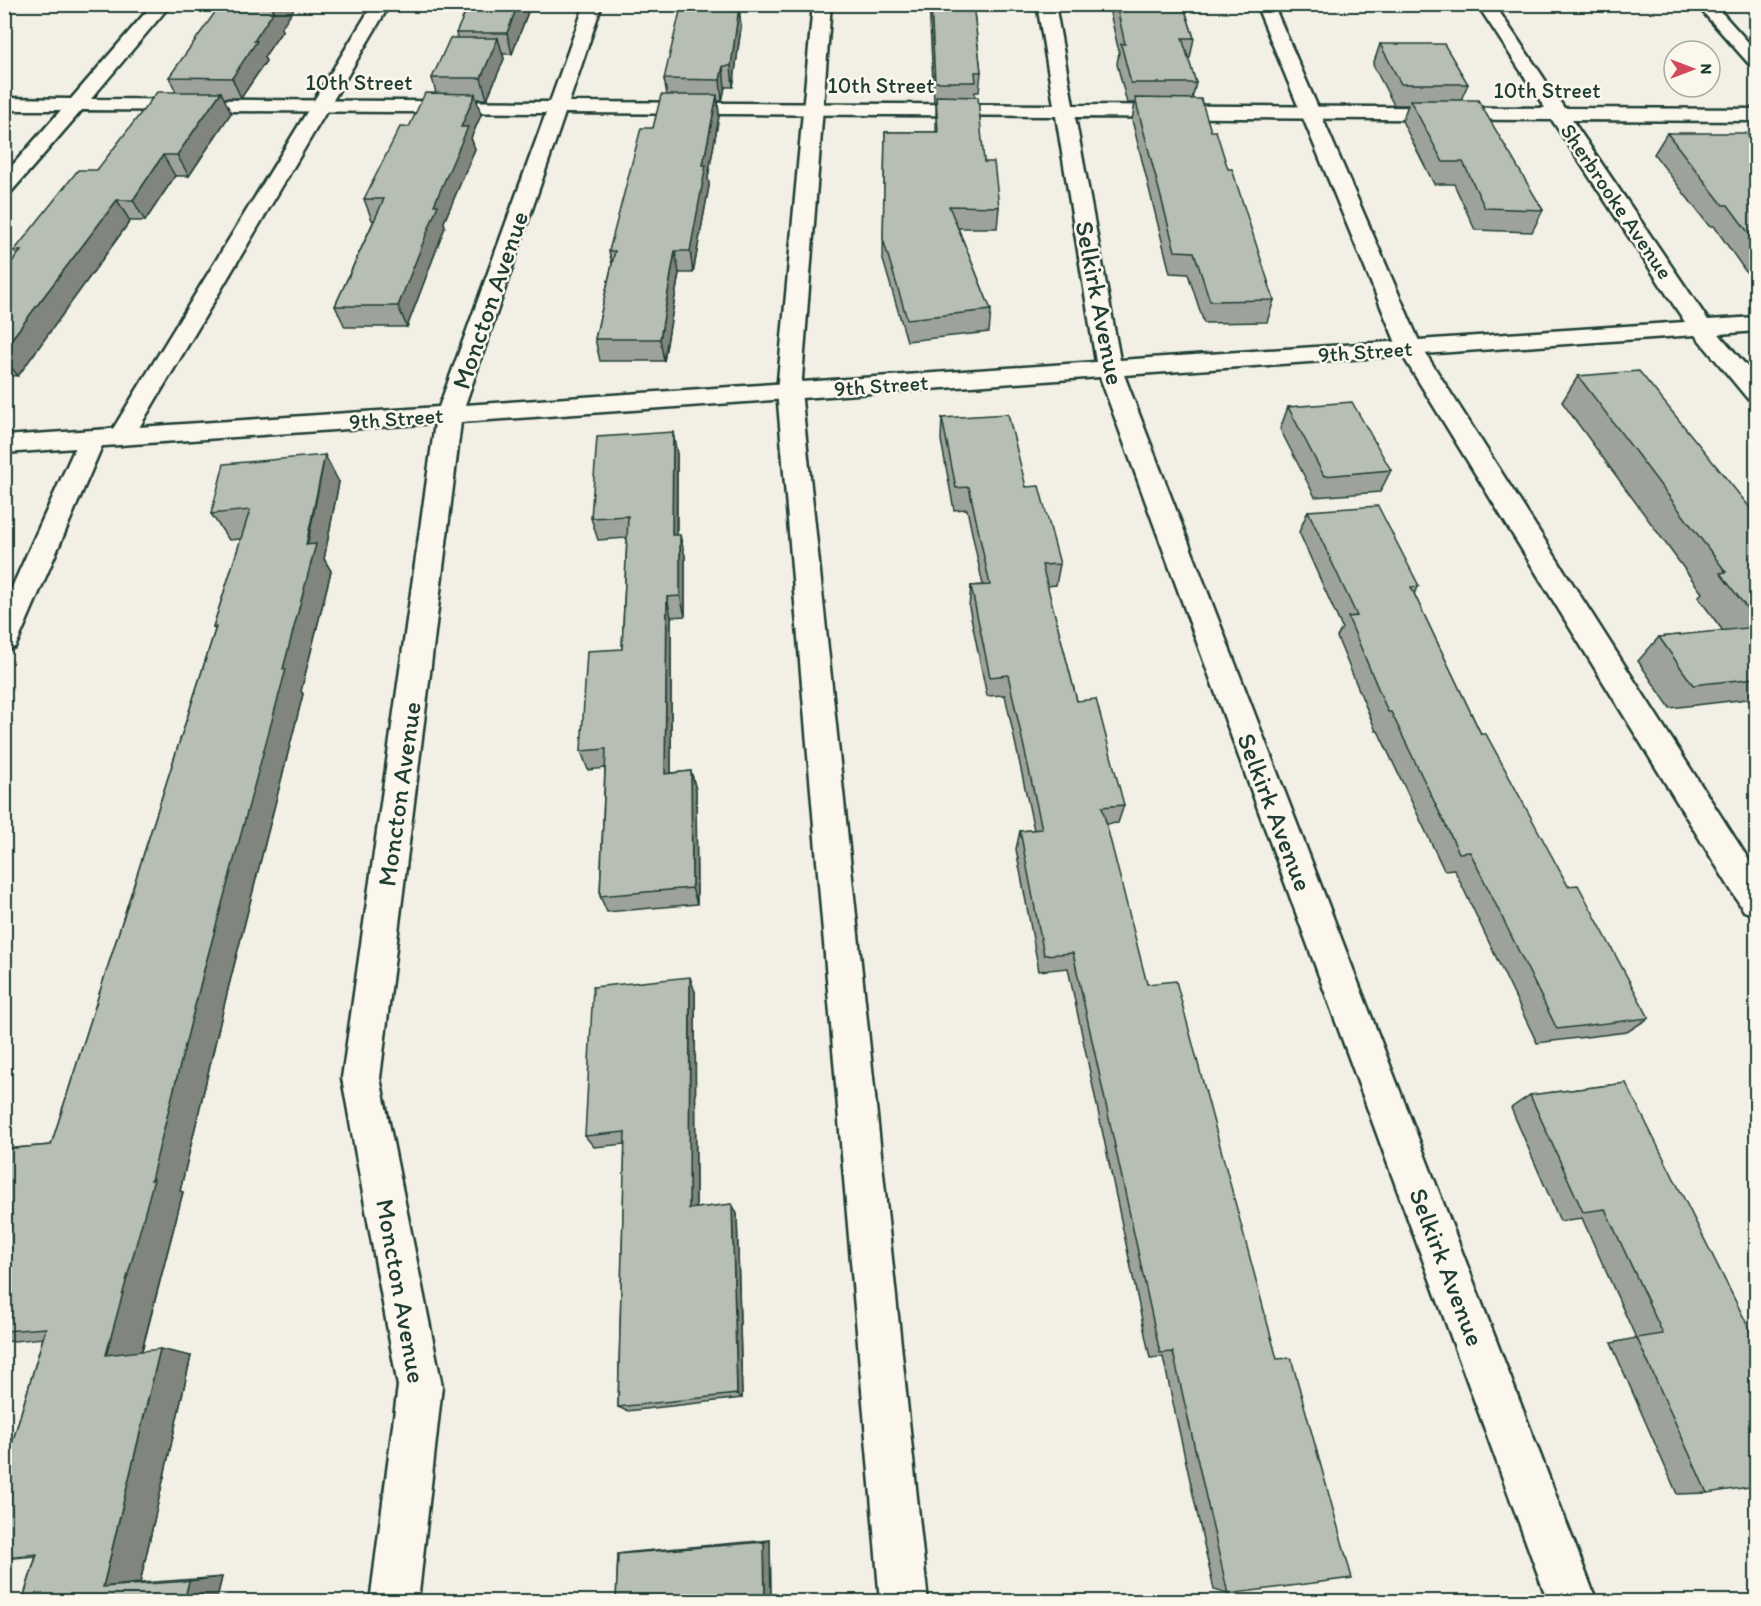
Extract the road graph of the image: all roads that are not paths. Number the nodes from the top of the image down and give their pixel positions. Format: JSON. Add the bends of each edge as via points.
{"nodes":[{"id":1,"x":163,"y":4,"type":"edge"},
{"id":2,"x":382,"y":4,"type":"edge"},
{"id":3,"x":594,"y":4,"type":"edge"},
{"id":4,"x":822,"y":4,"type":"edge"},
{"id":5,"x":1046,"y":4,"type":"edge"},
{"id":6,"x":1264,"y":4,"type":"edge"},
{"id":7,"x":1485,"y":4,"type":"edge"},
{"id":8,"x":1704,"y":4,"type":"edge"},
{"id":9,"x":1756,"y":61,"type":"edge"},
{"id":10,"x":4,"y":104,"type":"edge"},
{"id":11,"x":77,"y":104,"type":"junction"},
{"id":12,"x":320,"y":106,"type":"junction"},
{"id":13,"x":558,"y":107,"type":"junction"},
{"id":14,"x":813,"y":109,"type":"junction"},
{"id":15,"x":1064,"y":110,"type":"junction"},
{"id":16,"x":1309,"y":112,"type":"junction"},
{"id":17,"x":1558,"y":114,"type":"junction"},
{"id":18,"x":1756,"y":115,"type":"edge"},
{"id":19,"x":4,"y":188,"type":"edge"},
{"id":20,"x":1756,"y":324,"type":"edge"},
{"id":21,"x":1701,"y":328,"type":"junction"},
{"id":22,"x":1410,"y":348,"type":"junction"},
{"id":23,"x":1108,"y":369,"type":"junction"},
{"id":24,"x":789,"y":391,"type":"junction"},
{"id":25,"x":1756,"y":392,"type":"edge"},
{"id":26,"x":449,"y":414,"type":"junction"},
{"id":27,"x":121,"y":437,"type":"junction"},
{"id":28,"x":92,"y":439,"type":"junction"},
{"id":29,"x":4,"y":445,"type":"edge"},
{"id":30,"x":4,"y":639,"type":"edge"},
{"id":31,"x":1756,"y":900,"type":"edge"},
{"id":32,"x":394,"y":1602,"type":"edge"},
{"id":33,"x":904,"y":1602,"type":"edge"},
{"id":34,"x":1573,"y":1602,"type":"edge"}],
"edges":[{"from":1,"to":11,"type":"street"},
{"from":2,"to":12,"type":"street"},
{"from":3,"to":13,"type":"street","name":"Moncton Avenue"},
{"from":4,"to":14,"type":"street"},
{"from":5,"to":15,"type":"street","name":"Selkirk Avenue"},
{"from":6,"to":16,"type":"street"},
{"from":7,"to":17,"type":"street","name":"Sherbrooke Avenue"},
{"from":8,"to":9,"type":"street"},
{"from":10,"to":11,"type":"street","name":"10th Street"},
{"from":11,"to":12,"type":"street","name":"10th Street"},
{"from":11,"to":19,"type":"street"},
{"from":12,"to":13,"type":"street","name":"10th Street"},
{"from":12,"to":27,"type":"street"},
{"from":13,"to":14,"type":"street","name":"10th Street"},
{"from":13,"to":26,"type":"street","name":"Moncton Avenue"},
{"from":14,"to":15,"type":"street","name":"10th Street"},
{"from":14,"to":24,"type":"street"},
{"from":15,"to":16,"type":"street","name":"10th Street"},
{"from":15,"to":23,"type":"street","name":"Selkirk Avenue"},
{"from":16,"to":17,"type":"street","name":"10th Street"},
{"from":16,"to":22,"type":"street"},
{"from":17,"to":18,"type":"street","name":"10th Street"},
{"from":17,"to":21,"type":"street","name":"Sherbrooke Avenue"},
{"from":20,"to":21,"type":"street","name":"9th Street"},
{"from":21,"to":22,"type":"street","name":"9th Street"},
{"from":21,"to":25,"type":"street","name":"Sherbrooke Avenue"},
{"from":22,"to":23,"type":"street","name":"9th Street"},
{"from":22,"to":31,"type":"street"},
{"from":23,"to":24,"type":"street","name":"9th Street"},
{"from":23,"to":34,"type":"street","name":"Selkirk Avenue"},
{"from":24,"to":26,"type":"street","name":"9th Street"},
{"from":24,"to":33,"type":"street"},
{"from":26,"to":27,"type":"street","name":"9th Street"},
{"from":26,"to":32,"type":"street","name":"Moncton Avenue","via":[[361,1078],[420,1386]]},
{"from":27,"to":28,"type":"street","name":"9th Street"},
{"from":28,"to":29,"type":"street","name":"9th Street"},
{"from":28,"to":30,"type":"street"}]}
